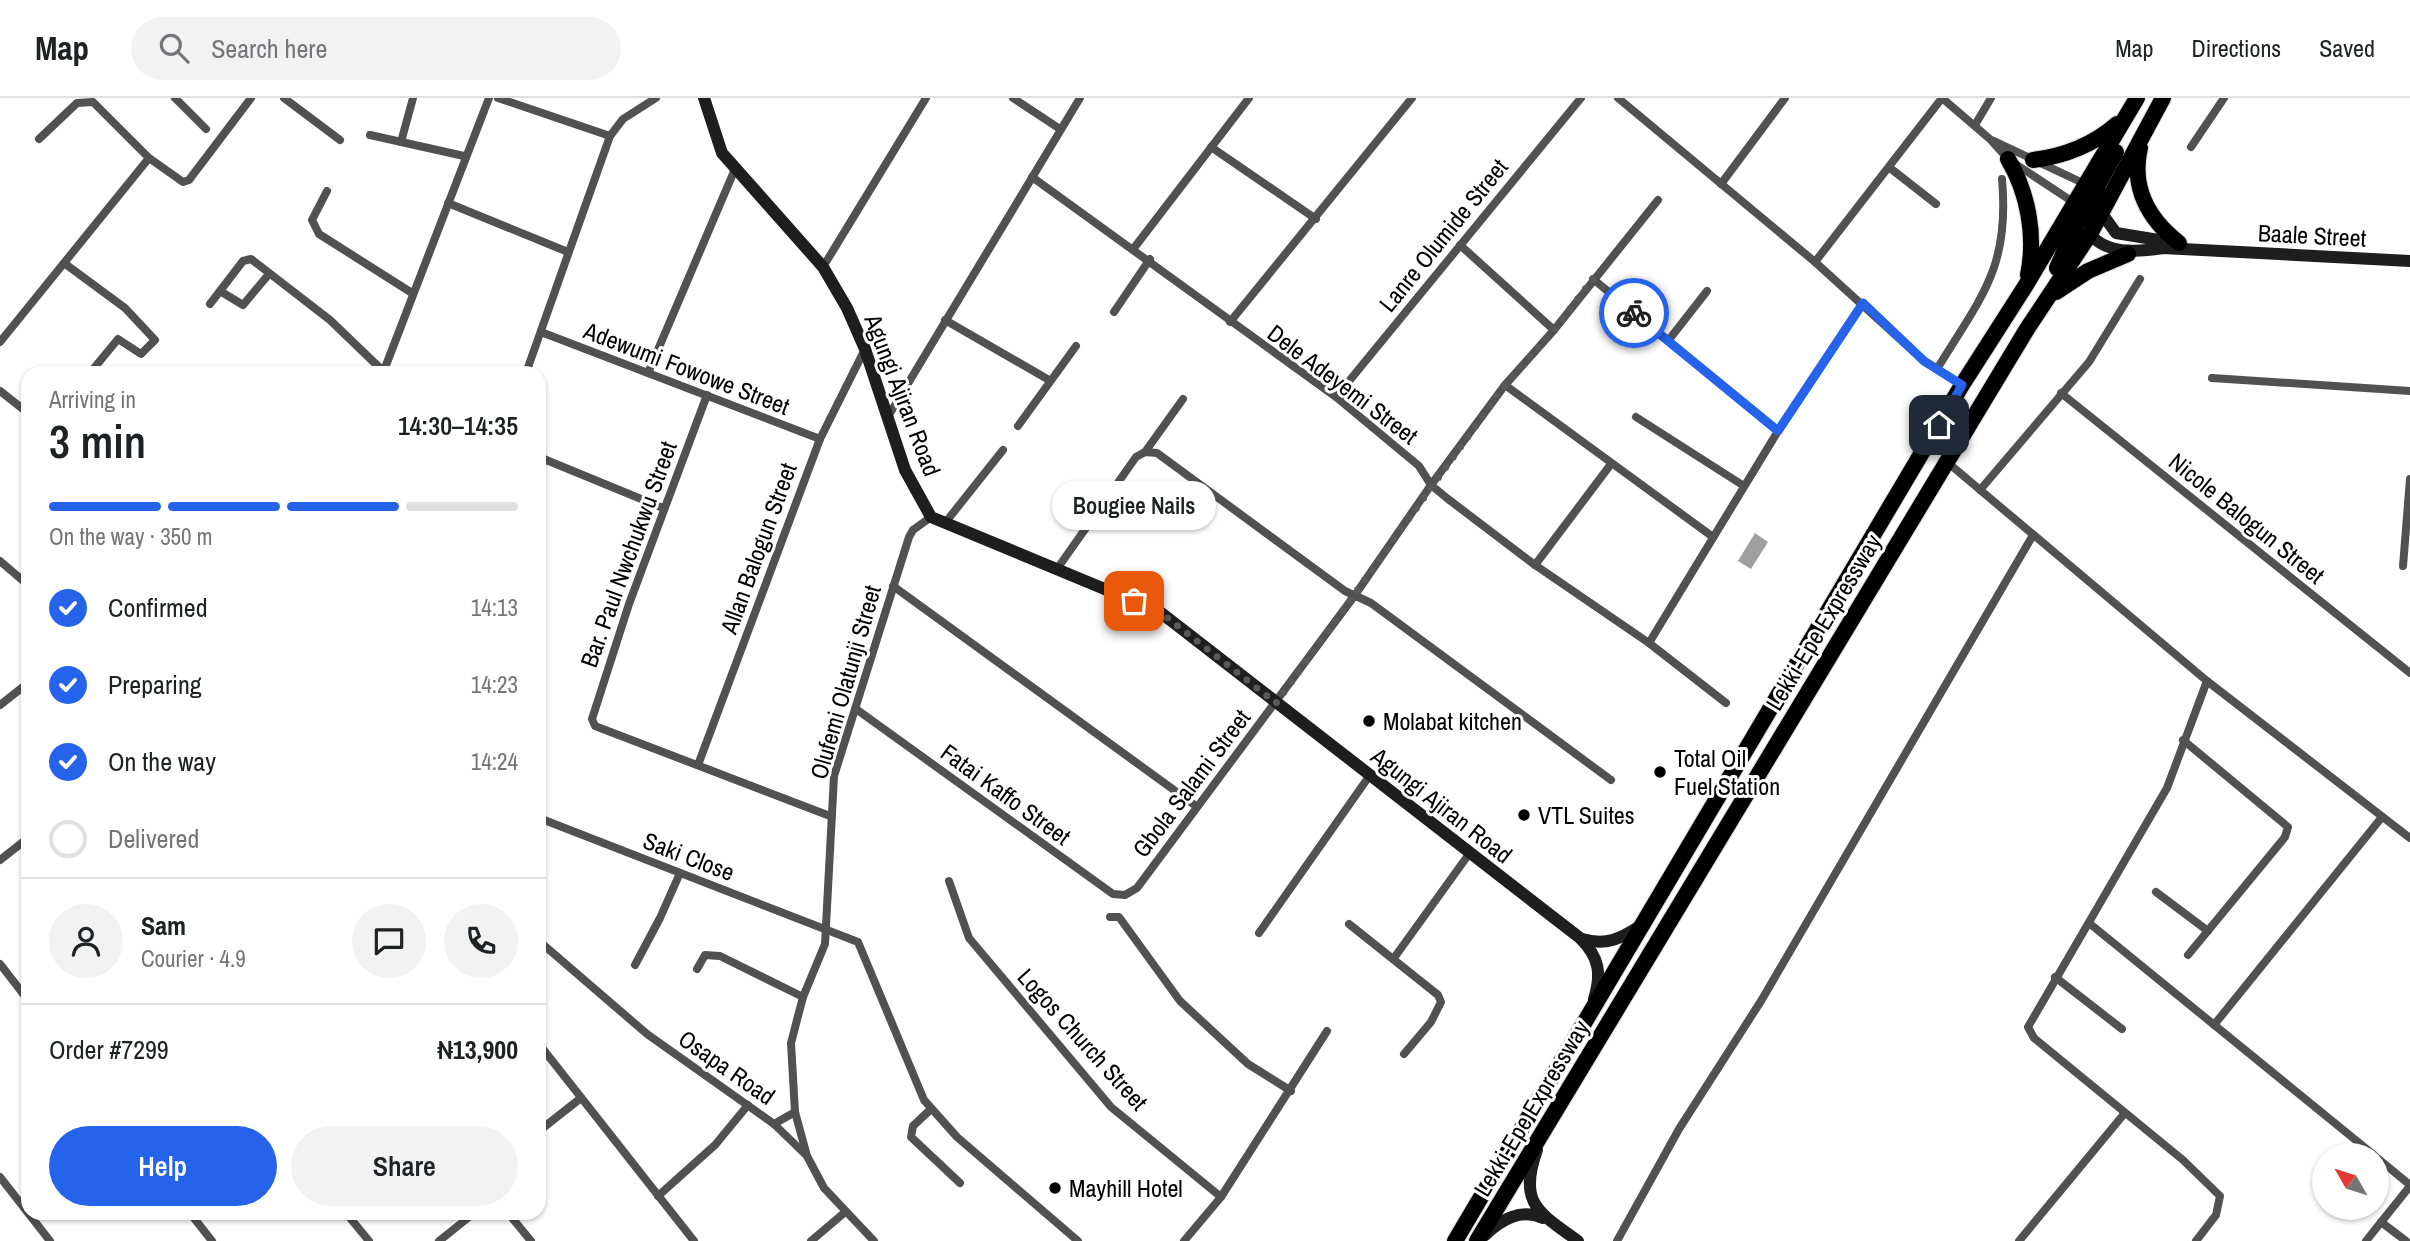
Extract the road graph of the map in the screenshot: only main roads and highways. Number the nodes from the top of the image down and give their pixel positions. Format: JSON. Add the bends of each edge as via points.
{"nodes":[{"id":1,"x":2147,"y":101,"type":"edge"},
{"id":2,"x":2008,"y":159,"type":"road end"},
{"id":3,"x":2033,"y":160,"type":"road end"},
{"id":4,"x":2076,"y":210,"type":"junction"},
{"id":5,"x":2179,"y":243,"type":"road end"},
{"id":6,"x":2127,"y":254,"type":"road end"},
{"id":7,"x":2026,"y":285,"type":"junction"},
{"id":8,"x":2027,"y":329,"type":"junction"},
{"id":9,"x":1994,"y":384,"type":"junction"},
{"id":10,"x":1455,"y":1241,"type":"edge"},
{"id":11,"x":1479,"y":1241,"type":"edge"}],
"edges":[{"from":1,"to":3,"type":"highway","via":[[2101,138]]},
{"from":1,"to":4,"type":"highway","name":"Lekki-Epe Expressway","via":[[2085,184]]},
{"from":1,"to":5,"type":"highway","via":[[2137,179],[2154,220]]},
{"from":1,"to":8,"type":"highway","name":"Lekki-Epe Expressway","via":[[2098,185],[2098,208],[2090,234]]},
{"from":2,"to":7,"type":"highway","via":[[2023,191],[2029,220],[2031,256]]},
{"from":4,"to":7,"type":"highway","name":"Lekki-Epe Expressway"},
{"from":4,"to":9,"type":"highway","via":[[2064,256],[1998,365]]},
{"from":6,"to":8,"type":"highway","via":[[2051,296]]},
{"from":7,"to":10,"type":"highway","name":"Lekki-Epe Expressway","via":[[1962,385]]},
{"from":8,"to":9,"type":"highway","name":"Lekki-Epe Expressway"},
{"from":9,"to":11,"type":"highway","name":"Lekki-Epe Expressway"}]}
